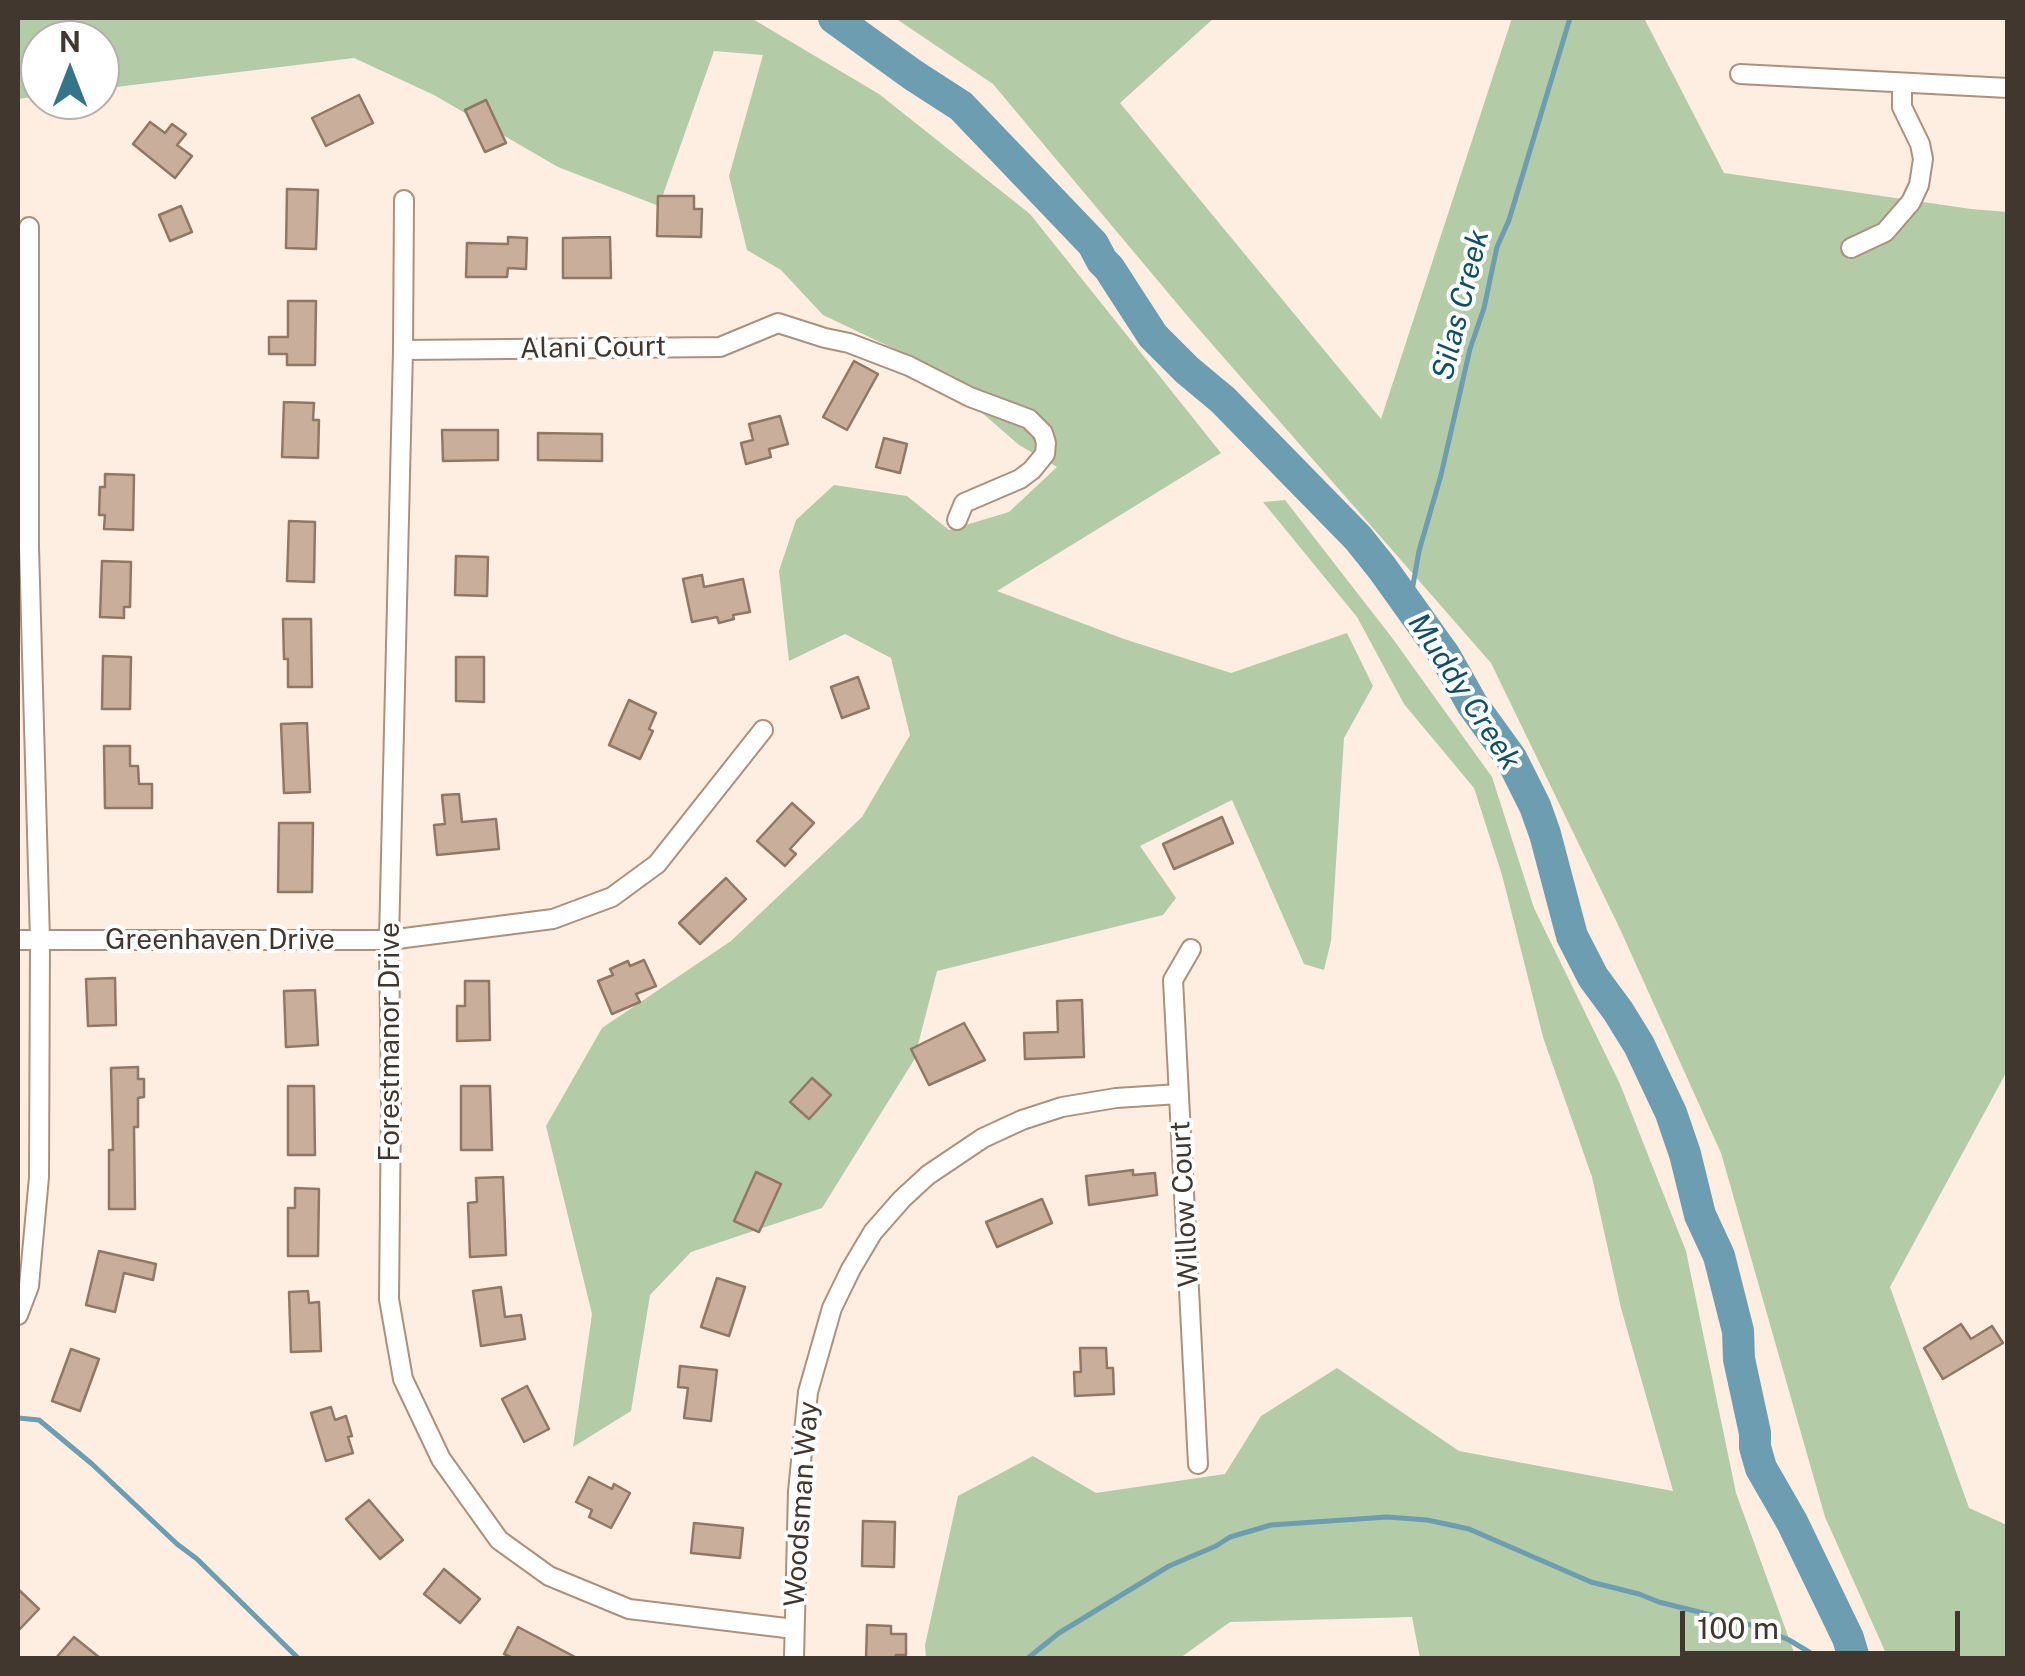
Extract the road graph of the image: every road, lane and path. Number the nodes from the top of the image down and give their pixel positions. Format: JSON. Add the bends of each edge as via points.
{"nodes":[{"id":1,"x":1740,"y":74,"type":"dead end"},
{"id":2,"x":1902,"y":83,"type":"junction"},
{"id":3,"x":2008,"y":88,"type":"edge"},
{"id":4,"x":404,"y":200,"type":"dead end"},
{"id":5,"x":29,"y":226,"type":"dead end"},
{"id":6,"x":1851,"y":248,"type":"dead end"},
{"id":7,"x":403,"y":350,"type":"junction"},
{"id":8,"x":957,"y":520,"type":"dead end"},
{"id":9,"x":24,"y":547,"type":"edge"},
{"id":10,"x":762,"y":730,"type":"dead end"},
{"id":11,"x":18,"y":940,"type":"edge"},
{"id":12,"x":40,"y":940,"type":"junction"},
{"id":13,"x":389,"y":940,"type":"junction"},
{"id":14,"x":1191,"y":949,"type":"dead end"},
{"id":15,"x":1179,"y":1094,"type":"junction"},
{"id":16,"x":18,"y":1315,"type":"edge"},
{"id":17,"x":1198,"y":1464,"type":"dead end"},
{"id":18,"x":794,"y":1629,"type":"junction"},
{"id":19,"x":794,"y":1658,"type":"edge"}],
"edges":[{"from":1,"to":2,"type":"street"},
{"from":2,"to":3,"type":"street"},
{"from":2,"to":6,"type":"street","via":[[1902,107],[1923,159],[1920,185],[1885,232]]},
{"from":4,"to":7,"type":"street","name":"Forestmanor Drive"},
{"from":5,"to":9,"type":"street"},
{"from":7,"to":8,"type":"street","name":"Alani Court","via":[[720,347],[778,323],[850,342],[1030,419],[1043,432],[1045,454],[1032,470],[964,503]]},
{"from":7,"to":13,"type":"street","name":"Forestmanor Drive"},
{"from":9,"to":12,"type":"street"},
{"from":10,"to":13,"type":"street","name":"Greenhaven Drive","via":[[658,864],[612,896],[553,919]]},
{"from":11,"to":12,"type":"street","name":"Greenhaven Drive"},
{"from":12,"to":13,"type":"street","name":"Greenhaven Drive"},
{"from":12,"to":16,"type":"street","via":[[39,1177],[29,1286]]},
{"from":13,"to":18,"type":"street","name":"Forestmanor Drive","via":[[389,1300],[402,1380],[441,1458],[498,1540],[549,1576],[630,1609]]},
{"from":14,"to":15,"type":"street","name":"Willow Court","via":[[1173,980]]},
{"from":15,"to":17,"type":"street","name":"Willow Court"},
{"from":15,"to":18,"type":"street","name":"Woodsman Way","via":[[1062,1107],[982,1138],[928,1175],[873,1232],[832,1308],[808,1392]]},
{"from":18,"to":19,"type":"street","name":"Woodsman Way"}]}
